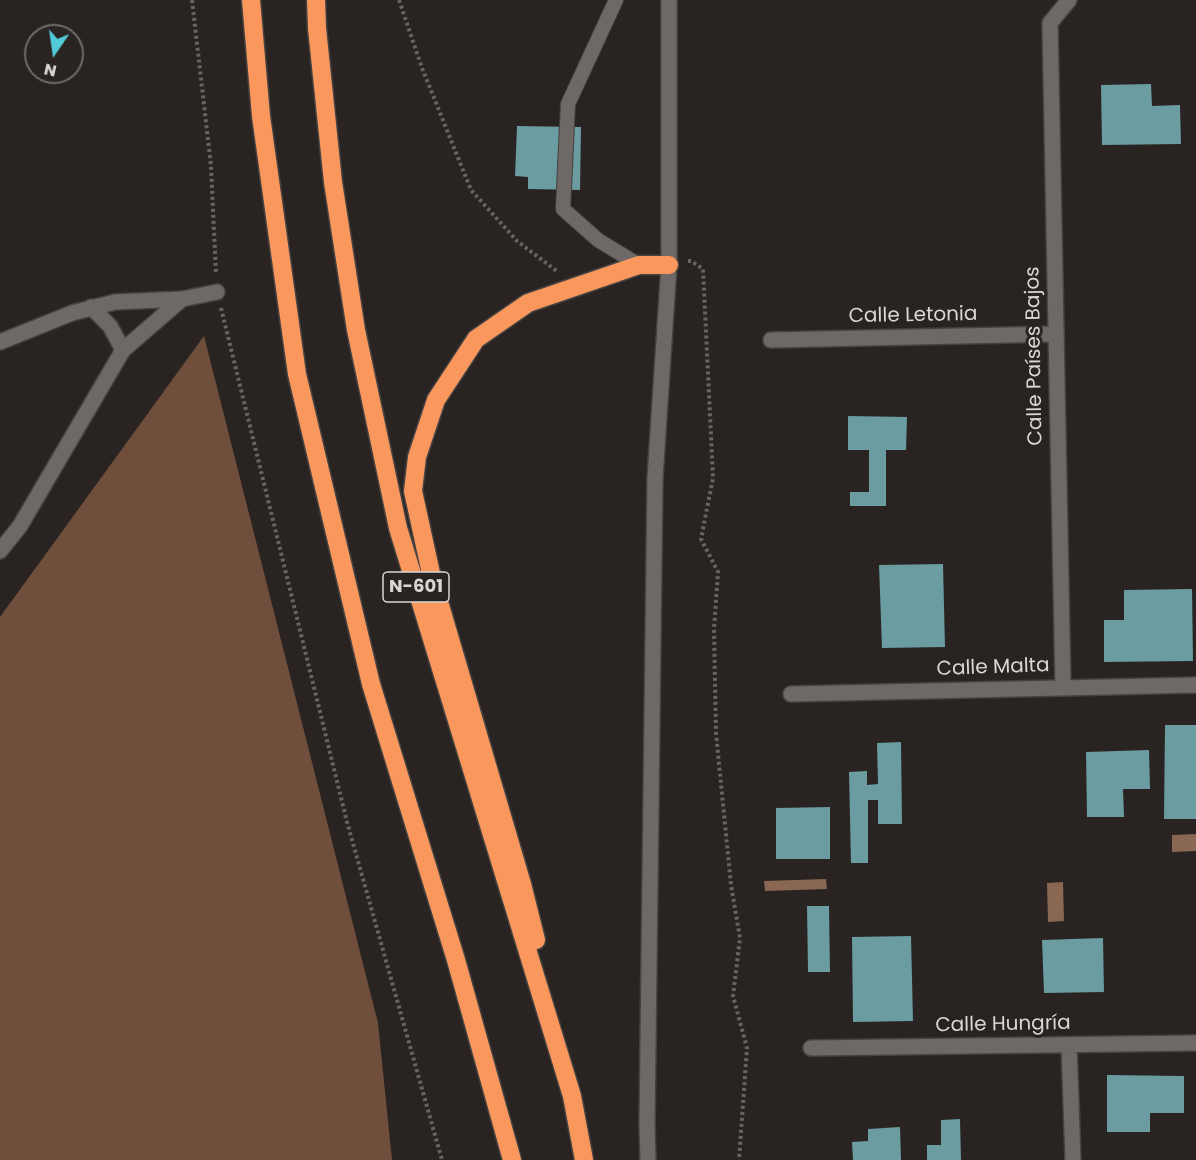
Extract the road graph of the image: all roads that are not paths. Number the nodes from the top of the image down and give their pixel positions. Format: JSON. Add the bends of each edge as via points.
{"nodes":[{"id":1,"x":251,"y":0,"type":"edge"},
{"id":2,"x":316,"y":0,"type":"edge"},
{"id":3,"x":616,"y":0,"type":"edge"},
{"id":4,"x":669,"y":0,"type":"edge"},
{"id":5,"x":1069,"y":0,"type":"edge"},
{"id":6,"x":639,"y":265,"type":"junction"},
{"id":7,"x":669,"y":265,"type":"junction"},
{"id":8,"x":217,"y":292,"type":"road end"},
{"id":9,"x":182,"y":300,"type":"junction"},
{"id":10,"x":91,"y":307,"type":"junction"},
{"id":11,"x":1055,"y":334,"type":"junction"},
{"id":12,"x":771,"y":340,"type":"dead end"},
{"id":13,"x":0,"y":342,"type":"edge"},
{"id":14,"x":123,"y":350,"type":"junction"},
{"id":15,"x":0,"y":551,"type":"edge"},
{"id":16,"x":1196,"y":685,"type":"edge"},
{"id":17,"x":1063,"y":687,"type":"junction"},
{"id":18,"x":790,"y":694,"type":"dead end"},
{"id":19,"x":1196,"y":1043,"type":"edge"},
{"id":20,"x":1070,"y":1045,"type":"junction"},
{"id":21,"x":811,"y":1048,"type":"dead end"},
{"id":22,"x":572,"y":1096,"type":"junction"},
{"id":23,"x":512,"y":1160,"type":"edge"},
{"id":24,"x":584,"y":1160,"type":"edge"},
{"id":25,"x":648,"y":1160,"type":"edge"},
{"id":26,"x":1072,"y":1160,"type":"edge"}],
"edges":[{"from":1,"to":23,"type":"highway","via":[[261,116],[297,374],[371,684],[456,960]]},
{"from":2,"to":22,"type":"highway","number":"N-601","via":[[333,182],[356,330],[398,528]]},
{"from":3,"to":6,"type":"lane","via":[[568,104],[563,208],[598,240]]},
{"from":4,"to":7,"type":"street"},
{"from":5,"to":11,"type":"street","name":"Calle Países Bajos","via":[[1050,23]]},
{"from":6,"to":7,"type":"highway"},
{"from":6,"to":22,"type":"highway","via":[[528,303],[476,339],[436,400],[417,458],[413,490],[432,578],[522,884]]},
{"from":7,"to":25,"type":"street","via":[[655,478]]},
{"from":8,"to":9,"type":"street"},
{"from":9,"to":10,"type":"street","via":[[115,302]]},
{"from":9,"to":14,"type":"street"},
{"from":10,"to":13,"type":"street"},
{"from":10,"to":14,"type":"street","via":[[111,326]]},
{"from":11,"to":12,"type":"street","name":"Calle Letonia"},
{"from":11,"to":17,"type":"street","name":"Calle Países Bajos"},
{"from":14,"to":15,"type":"street","via":[[20,526]]},
{"from":16,"to":17,"type":"street","name":"Calle Malta"},
{"from":17,"to":18,"type":"street","name":"Calle Malta"},
{"from":19,"to":20,"type":"street","name":"Calle Hungría"},
{"from":20,"to":21,"type":"street","name":"Calle Hungría"},
{"from":20,"to":26,"type":"street"},
{"from":22,"to":24,"type":"highway","number":"N-601"}]}
